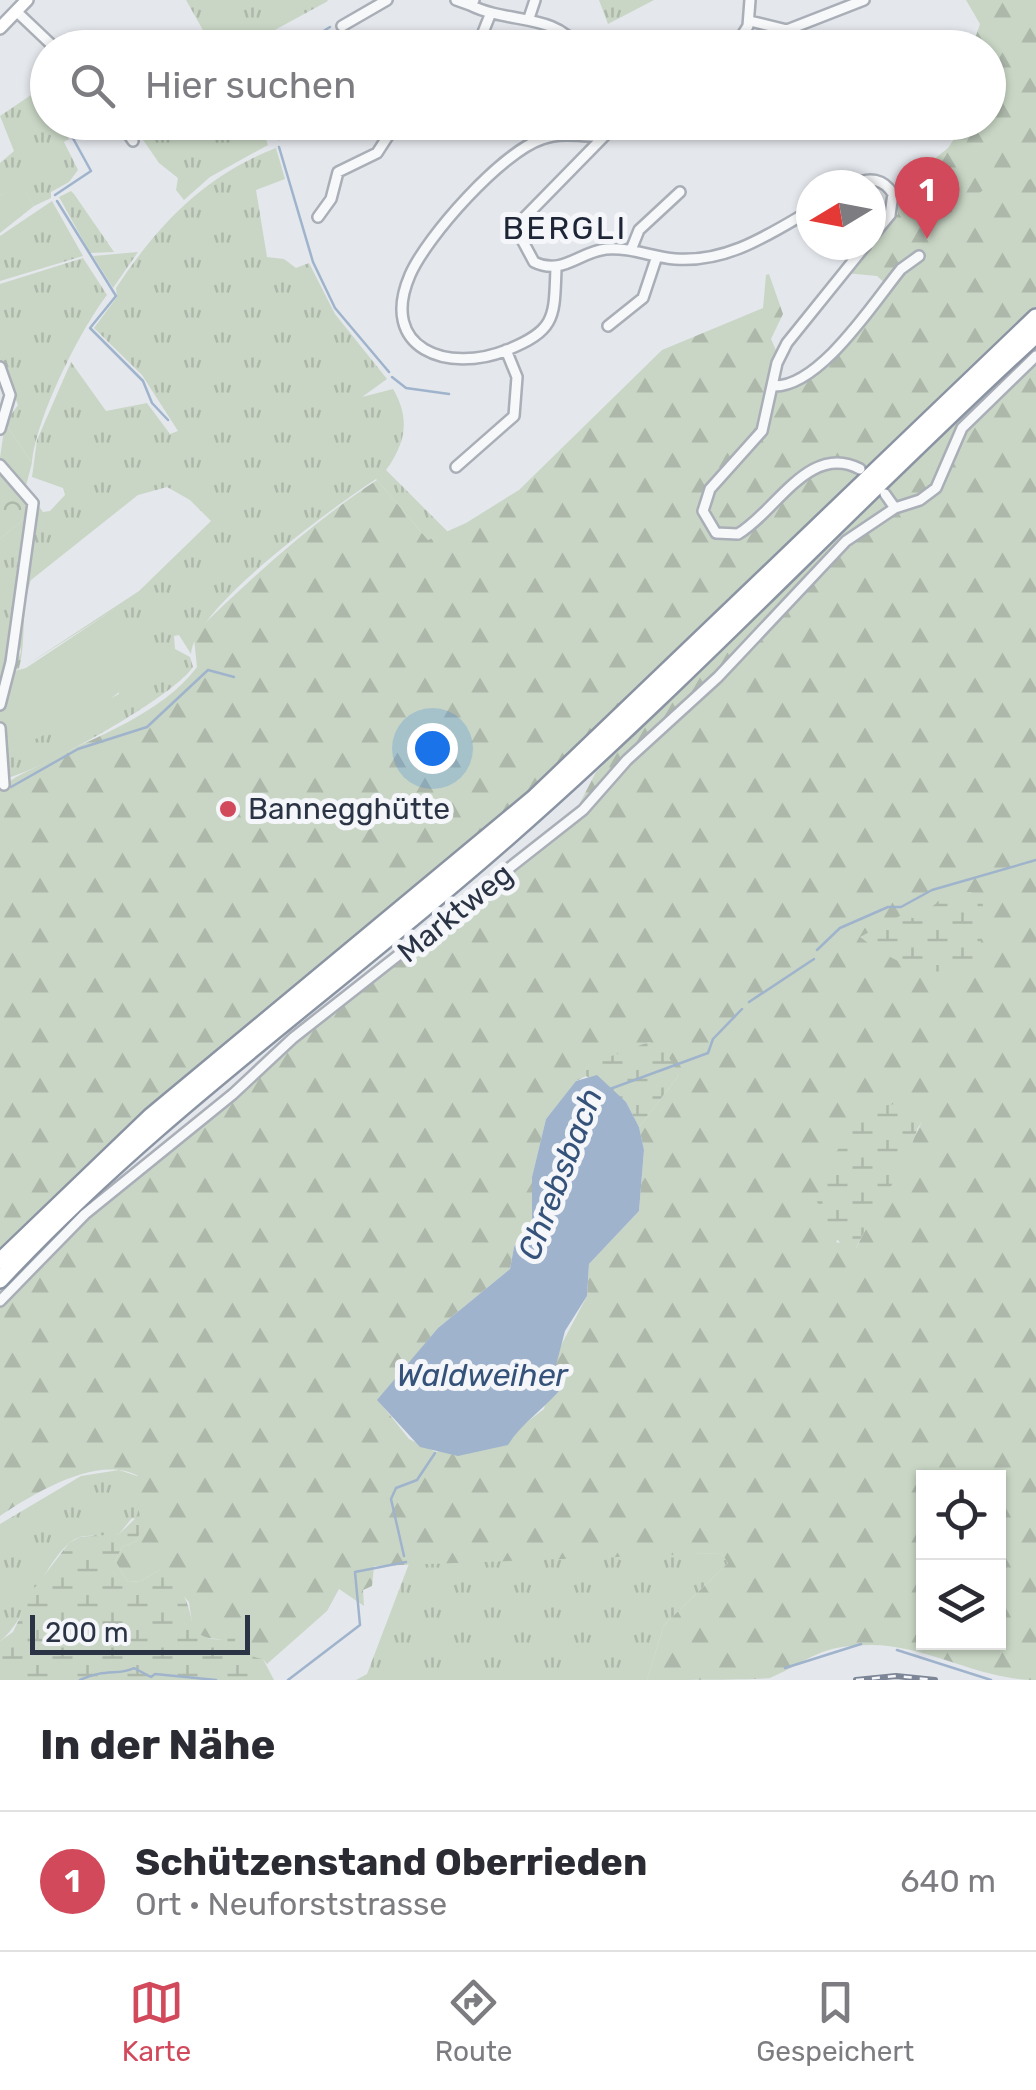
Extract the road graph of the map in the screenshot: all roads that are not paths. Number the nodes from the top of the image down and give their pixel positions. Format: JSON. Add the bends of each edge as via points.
{"nodes":[{"id":1,"x":27,"y":0,"type":"edge"},
{"id":2,"x":386,"y":0,"type":"edge"},
{"id":3,"x":456,"y":0,"type":"edge"},
{"id":4,"x":535,"y":0,"type":"edge"},
{"id":5,"x":750,"y":0,"type":"edge"},
{"id":6,"x":864,"y":0,"type":"edge"},
{"id":7,"x":472,"y":3,"type":"edge"},
{"id":8,"x":16,"y":11,"type":"junction"},
{"id":9,"x":490,"y":15,"type":"junction"},
{"id":10,"x":529,"y":18,"type":"junction"},
{"id":11,"x":750,"y":20,"type":"junction"},
{"id":12,"x":342,"y":26,"type":"dead end"},
{"id":13,"x":0,"y":28,"type":"edge"},
{"id":14,"x":36,"y":30,"type":"edge"},
{"id":15,"x":484,"y":30,"type":"edge"},
{"id":16,"x":561,"y":30,"type":"edge"},
{"id":17,"x":744,"y":30,"type":"edge"},
{"id":18,"x":386,"y":140,"type":"edge"},
{"id":19,"x":542,"y":140,"type":"edge"},
{"id":20,"x":600,"y":140,"type":"edge"},
{"id":21,"x":886,"y":186,"type":"edge"},
{"id":22,"x":680,"y":192,"type":"dead end"},
{"id":23,"x":318,"y":216,"type":"dead end"},
{"id":24,"x":796,"y":218,"type":"edge"},
{"id":25,"x":886,"y":220,"type":"edge"},
{"id":26,"x":630,"y":250,"type":"junction"},
{"id":27,"x":657,"y":256,"type":"junction"},
{"id":28,"x":918,"y":256,"type":"dead end"},
{"id":29,"x":854,"y":260,"type":"edge"},
{"id":30,"x":556,"y":268,"type":"junction"},
{"id":31,"x":1036,"y":317,"type":"edge"},
{"id":32,"x":608,"y":326,"type":"dead end"},
{"id":33,"x":1036,"y":335,"type":"edge"},
{"id":34,"x":506,"y":350,"type":"junction"},
{"id":35,"x":1036,"y":356,"type":"edge"},
{"id":36,"x":777,"y":364,"type":"junction"},
{"id":37,"x":0,"y":367,"type":"edge"},
{"id":38,"x":796,"y":382,"type":"junction"},
{"id":39,"x":774,"y":386,"type":"junction"},
{"id":40,"x":0,"y":429,"type":"edge"},
{"id":41,"x":0,"y":465,"type":"edge"},
{"id":42,"x":456,"y":467,"type":"dead end"},
{"id":43,"x":860,"y":469,"type":"dead end"},
{"id":44,"x":885,"y":494,"type":"dead end"},
{"id":45,"x":894,"y":508,"type":"junction"},
{"id":46,"x":0,"y":704,"type":"edge"},
{"id":47,"x":0,"y":728,"type":"edge"},
{"id":48,"x":4,"y":785,"type":"dead end"},
{"id":49,"x":0,"y":1261,"type":"edge"},
{"id":50,"x":0,"y":1280,"type":"edge"},
{"id":51,"x":0,"y":1301,"type":"edge"}],
"edges":[{"from":1,"to":8,"type":"main road"},
{"from":2,"to":12,"type":"street"},
{"from":3,"to":7,"type":"street"},
{"from":4,"to":10,"type":"street"},
{"from":5,"to":11,"type":"street"},
{"from":6,"to":11,"type":"street","via":[[786,30]]},
{"from":7,"to":9,"type":"street"},
{"from":8,"to":13,"type":"main road"},
{"from":8,"to":14,"type":"street"},
{"from":9,"to":10,"type":"street"},
{"from":9,"to":15,"type":"street"},
{"from":10,"to":16,"type":"street"},
{"from":11,"to":17,"type":"street"},
{"from":18,"to":23,"type":"street","via":[[378,153],[338,172]]},
{"from":19,"to":34,"type":"street","via":[[525,147],[466,202],[424,252],[406,288],[408,331],[426,353],[462,359]]},
{"from":20,"to":30,"type":"street","via":[[521,226],[529,257]]},
{"from":21,"to":25,"type":"street","via":[[892,194]]},
{"from":22,"to":26,"type":"street","via":[[639,230]]},
{"from":24,"to":27,"type":"street","via":[[741,249],[694,259]]},
{"from":26,"to":27,"type":"street"},
{"from":26,"to":30,"type":"street","via":[[600,250]]},
{"from":27,"to":32,"type":"street","via":[[643,298]]},
{"from":28,"to":38,"type":"street","via":[[826,359]]},
{"from":29,"to":36,"type":"street"},
{"from":30,"to":34,"type":"street","via":[[552,320]]},
{"from":31,"to":49,"type":"highway","via":[[534,797],[151,1116]]},
{"from":33,"to":50,"type":"highway","via":[[568,784],[157,1128]]},
{"from":34,"to":42,"type":"street","via":[[517,376],[514,416]]},
{"from":35,"to":45,"type":"street","name":"Marktweg","via":[[962,428],[936,488]]},
{"from":36,"to":38,"type":"street"},
{"from":36,"to":39,"type":"street"},
{"from":37,"to":40,"type":"street","via":[[10,396]]},
{"from":38,"to":39,"type":"street"},
{"from":39,"to":43,"type":"street","via":[[762,431],[704,500],[707,523],[716,532],[750,528],[817,466],[847,462]]},
{"from":41,"to":46,"type":"street","via":[[33,503]]},
{"from":44,"to":45,"type":"street"},
{"from":45,"to":51,"type":"street","name":"Marktweg","via":[[846,541],[575,818],[293,1038],[85,1214]]},
{"from":47,"to":48,"type":"street"}]}
